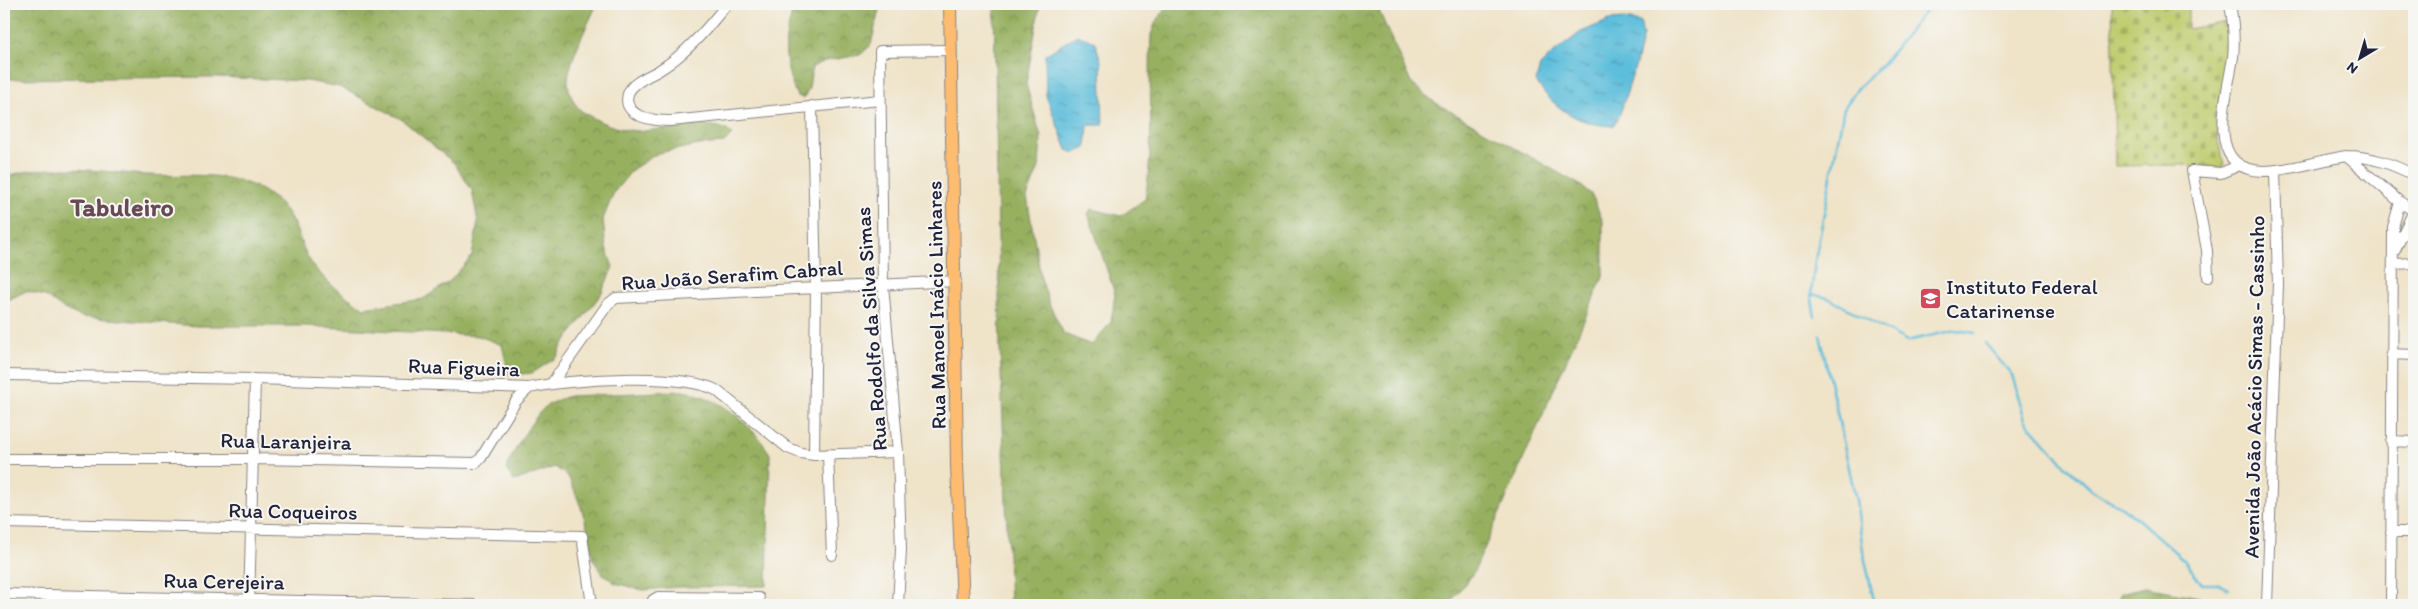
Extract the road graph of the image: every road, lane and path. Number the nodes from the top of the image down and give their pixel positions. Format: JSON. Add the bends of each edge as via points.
{"nodes":[{"id":1,"x":727,"y":4,"type":"edge"},
{"id":2,"x":950,"y":4,"type":"edge"},
{"id":3,"x":2230,"y":4,"type":"edge"},
{"id":4,"x":951,"y":50,"type":"junction"},
{"id":5,"x":880,"y":100,"type":"junction"},
{"id":6,"x":812,"y":106,"type":"junction"},
{"id":7,"x":2346,"y":156,"type":"junction"},
{"id":8,"x":2240,"y":166,"type":"junction"},
{"id":9,"x":2275,"y":170,"type":"junction"},
{"id":10,"x":2414,"y":175,"type":"edge"},
{"id":11,"x":2400,"y":202,"type":"junction"},
{"id":12,"x":2414,"y":211,"type":"edge"},
{"id":13,"x":2394,"y":259,"type":"junction"},
{"id":14,"x":2414,"y":263,"type":"edge"},
{"id":15,"x":2208,"y":277,"type":"dead end"},
{"id":16,"x":956,"y":281,"type":"junction"},
{"id":17,"x":883,"y":285,"type":"junction"},
{"id":18,"x":816,"y":288,"type":"junction"},
{"id":19,"x":2391,"y":354,"type":"junction"},
{"id":20,"x":2414,"y":354,"type":"edge"},
{"id":21,"x":4,"y":375,"type":"edge"},
{"id":22,"x":255,"y":379,"type":"junction"},
{"id":23,"x":552,"y":383,"type":"junction"},
{"id":24,"x":529,"y":388,"type":"junction"},
{"id":25,"x":2391,"y":441,"type":"junction"},
{"id":26,"x":2414,"y":442,"type":"edge"},
{"id":27,"x":898,"y":452,"type":"junction"},
{"id":28,"x":828,"y":454,"type":"junction"},
{"id":29,"x":814,"y":455,"type":"junction"},
{"id":30,"x":4,"y":459,"type":"edge"},
{"id":31,"x":253,"y":459,"type":"junction"},
{"id":32,"x":4,"y":524,"type":"edge"},
{"id":33,"x":251,"y":528,"type":"junction"},
{"id":34,"x":2391,"y":532,"type":"junction"},
{"id":35,"x":2414,"y":532,"type":"edge"},
{"id":36,"x":832,"y":555,"type":"dead end"},
{"id":37,"x":4,"y":594,"type":"edge"},
{"id":38,"x":759,"y":598,"type":"dead end"},
{"id":39,"x":249,"y":603,"type":"edge"},
{"id":40,"x":474,"y":605,"type":"edge"},
{"id":41,"x":592,"y":605,"type":"edge"},
{"id":42,"x":653,"y":605,"type":"edge"},
{"id":43,"x":898,"y":605,"type":"edge"},
{"id":44,"x":963,"y":605,"type":"edge"},
{"id":45,"x":2267,"y":605,"type":"edge"},
{"id":46,"x":2391,"y":605,"type":"edge"}],
"edges":[{"from":1,"to":6,"type":"street","via":[[701,37],[632,88],[628,94],[629,104],[644,119],[659,121]]},
{"from":2,"to":4,"type":"main road","name":"Rua Manoel Inácio Linhares"},
{"from":3,"to":8,"type":"street","via":[[2234,46],[2223,136],[2227,150]]},
{"from":4,"to":5,"type":"street","name":"Rua Rodolfo da Silva Simas","via":[[880,51]]},
{"from":4,"to":16,"type":"main road","name":"Rua Manoel Inácio Linhares"},
{"from":5,"to":6,"type":"street"},
{"from":5,"to":17,"type":"street","name":"Rua Rodolfo da Silva Simas"},
{"from":6,"to":18,"type":"street"},
{"from":7,"to":9,"type":"street"},
{"from":7,"to":10,"type":"street","via":[[2378,160]]},
{"from":7,"to":11,"type":"street"},
{"from":8,"to":9,"type":"street","via":[[2252,170]]},
{"from":8,"to":15,"type":"street","via":[[2221,173],[2192,172],[2207,250]]},
{"from":9,"to":45,"type":"street","name":"Avenida João Acácio Simas - Cassinho","via":[[2278,284]]},
{"from":11,"to":12,"type":"street"},
{"from":11,"to":13,"type":"street","via":[[2394,226]]},
{"from":12,"to":13,"type":"street"},
{"from":13,"to":14,"type":"street"},
{"from":13,"to":19,"type":"street"},
{"from":16,"to":17,"type":"street","name":"Rua João Serafim Cabral"},
{"from":16,"to":44,"type":"main road","name":"Rua Manoel Inácio Linhares","via":[[957,465]]},
{"from":17,"to":18,"type":"street","name":"Rua João Serafim Cabral"},
{"from":17,"to":27,"type":"street","name":"Rua Rodolfo da Silva Simas"},
{"from":18,"to":23,"type":"street","name":"Rua João Serafim Cabral","via":[[616,298],[608,304]]},
{"from":18,"to":29,"type":"street"},
{"from":19,"to":20,"type":"street"},
{"from":19,"to":25,"type":"street"},
{"from":21,"to":22,"type":"street","name":"Rua Figueira"},
{"from":22,"to":24,"type":"street","name":"Rua Figueira"},
{"from":22,"to":31,"type":"street"},
{"from":23,"to":24,"type":"street","name":"Rua Figueira"},
{"from":23,"to":29,"type":"street","name":"Rua Figueira","via":[[675,379],[705,385],[728,397],[788,448]]},
{"from":24,"to":31,"type":"street","name":"Rua Laranjeira","via":[[516,401],[476,463]]},
{"from":25,"to":26,"type":"street"},
{"from":25,"to":34,"type":"street"},
{"from":27,"to":28,"type":"street","name":"Rua Figueira"},
{"from":27,"to":43,"type":"street","name":"Rua Rodolfo da Silva Simas"},
{"from":28,"to":29,"type":"street","name":"Rua Figueira"},
{"from":28,"to":36,"type":"street"},
{"from":30,"to":31,"type":"street","name":"Rua Laranjeira"},
{"from":31,"to":33,"type":"street"},
{"from":32,"to":33,"type":"street","name":"Rua Coqueiros"},
{"from":33,"to":39,"type":"street"},
{"from":33,"to":41,"type":"street","name":"Rua Coqueiros","via":[[582,536]]},
{"from":34,"to":35,"type":"street"},
{"from":34,"to":46,"type":"street"},
{"from":37,"to":39,"type":"street","name":"Rua Cerejeira"},
{"from":38,"to":42,"type":"street","via":[[658,597],[653,600]]},
{"from":39,"to":40,"type":"street","name":"Rua Cerejeira"}]}
